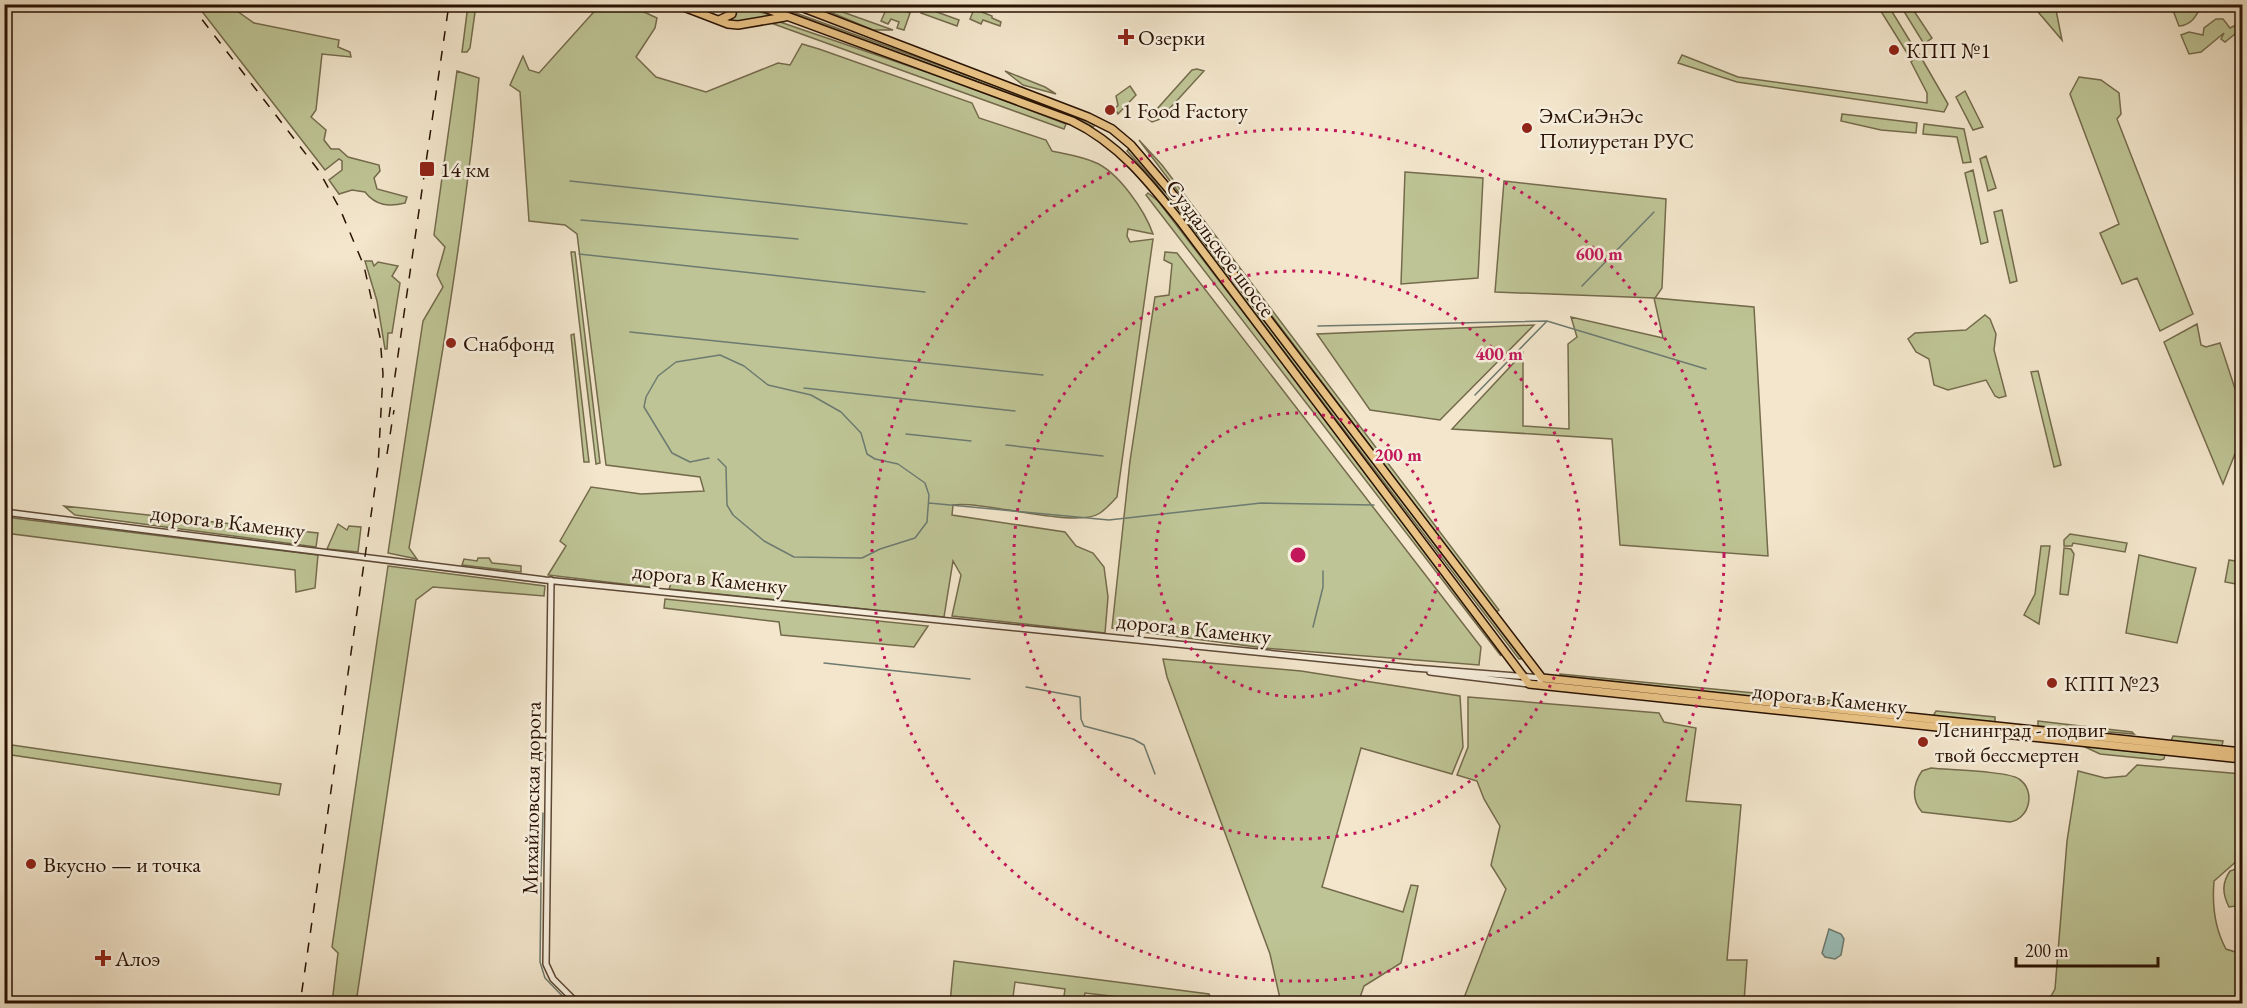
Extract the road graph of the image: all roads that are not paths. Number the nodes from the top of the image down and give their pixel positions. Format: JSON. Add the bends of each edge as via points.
{"nodes":[{"id":1,"x":676,"y":4,"type":"edge"},
{"id":2,"x":733,"y":4,"type":"edge"},
{"id":3,"x":754,"y":4,"type":"edge"},
{"id":4,"x":795,"y":5,"type":"edge"},
{"id":5,"x":788,"y":17,"type":"junction"},
{"id":6,"x":716,"y":20,"type":"junction"},
{"id":7,"x":4,"y":512,"type":"edge"},
{"id":8,"x":551,"y":580,"type":"junction"},
{"id":9,"x":1414,"y":668,"type":"junction"},
{"id":10,"x":1523,"y":676,"type":"junction"},
{"id":11,"x":1540,"y":682,"type":"junction"},
{"id":12,"x":1528,"y":684,"type":"junction"},
{"id":13,"x":2242,"y":752,"type":"edge"},
{"id":14,"x":2242,"y":759,"type":"edge"},
{"id":15,"x":578,"y":1004,"type":"edge"}],
"edges":[{"from":1,"to":6,"type":"main road"},
{"from":2,"to":6,"type":"main road","via":[[728,18]]},
{"from":3,"to":5,"type":"main road","name":"Суздальское шоссе"},
{"from":4,"to":11,"type":"main road","name":"Суздальское шоссе","via":[[1062,105],[1112,129],[1131,145]]},
{"from":5,"to":6,"type":"main road","via":[[738,25]]},
{"from":5,"to":10,"type":"main road","name":"Суздальское шоссе","via":[[1072,121],[1122,154],[1180,221]]},
{"from":7,"to":8,"type":"street","name":"дорога в Каменку"},
{"from":8,"to":9,"type":"street","name":"дорога в Каменку"},
{"from":8,"to":15,"type":"street","name":"Михайловская дорога","via":[[546,964],[554,979]]},
{"from":9,"to":10,"type":"street","name":"дорога в Каменку"},
{"from":9,"to":12,"type":"street","name":"дорога в Каменку"},
{"from":10,"to":11,"type":"street","name":"дорога в Каменку"},
{"from":10,"to":12,"type":"main road","name":"Суздальское шоссе"},
{"from":11,"to":12,"type":"main road","name":"дорога в Каменку"},
{"from":11,"to":13,"type":"main road","name":"дорога в Каменку"},
{"from":11,"to":14,"type":"main road","name":"дорога в Каменку"}]}
